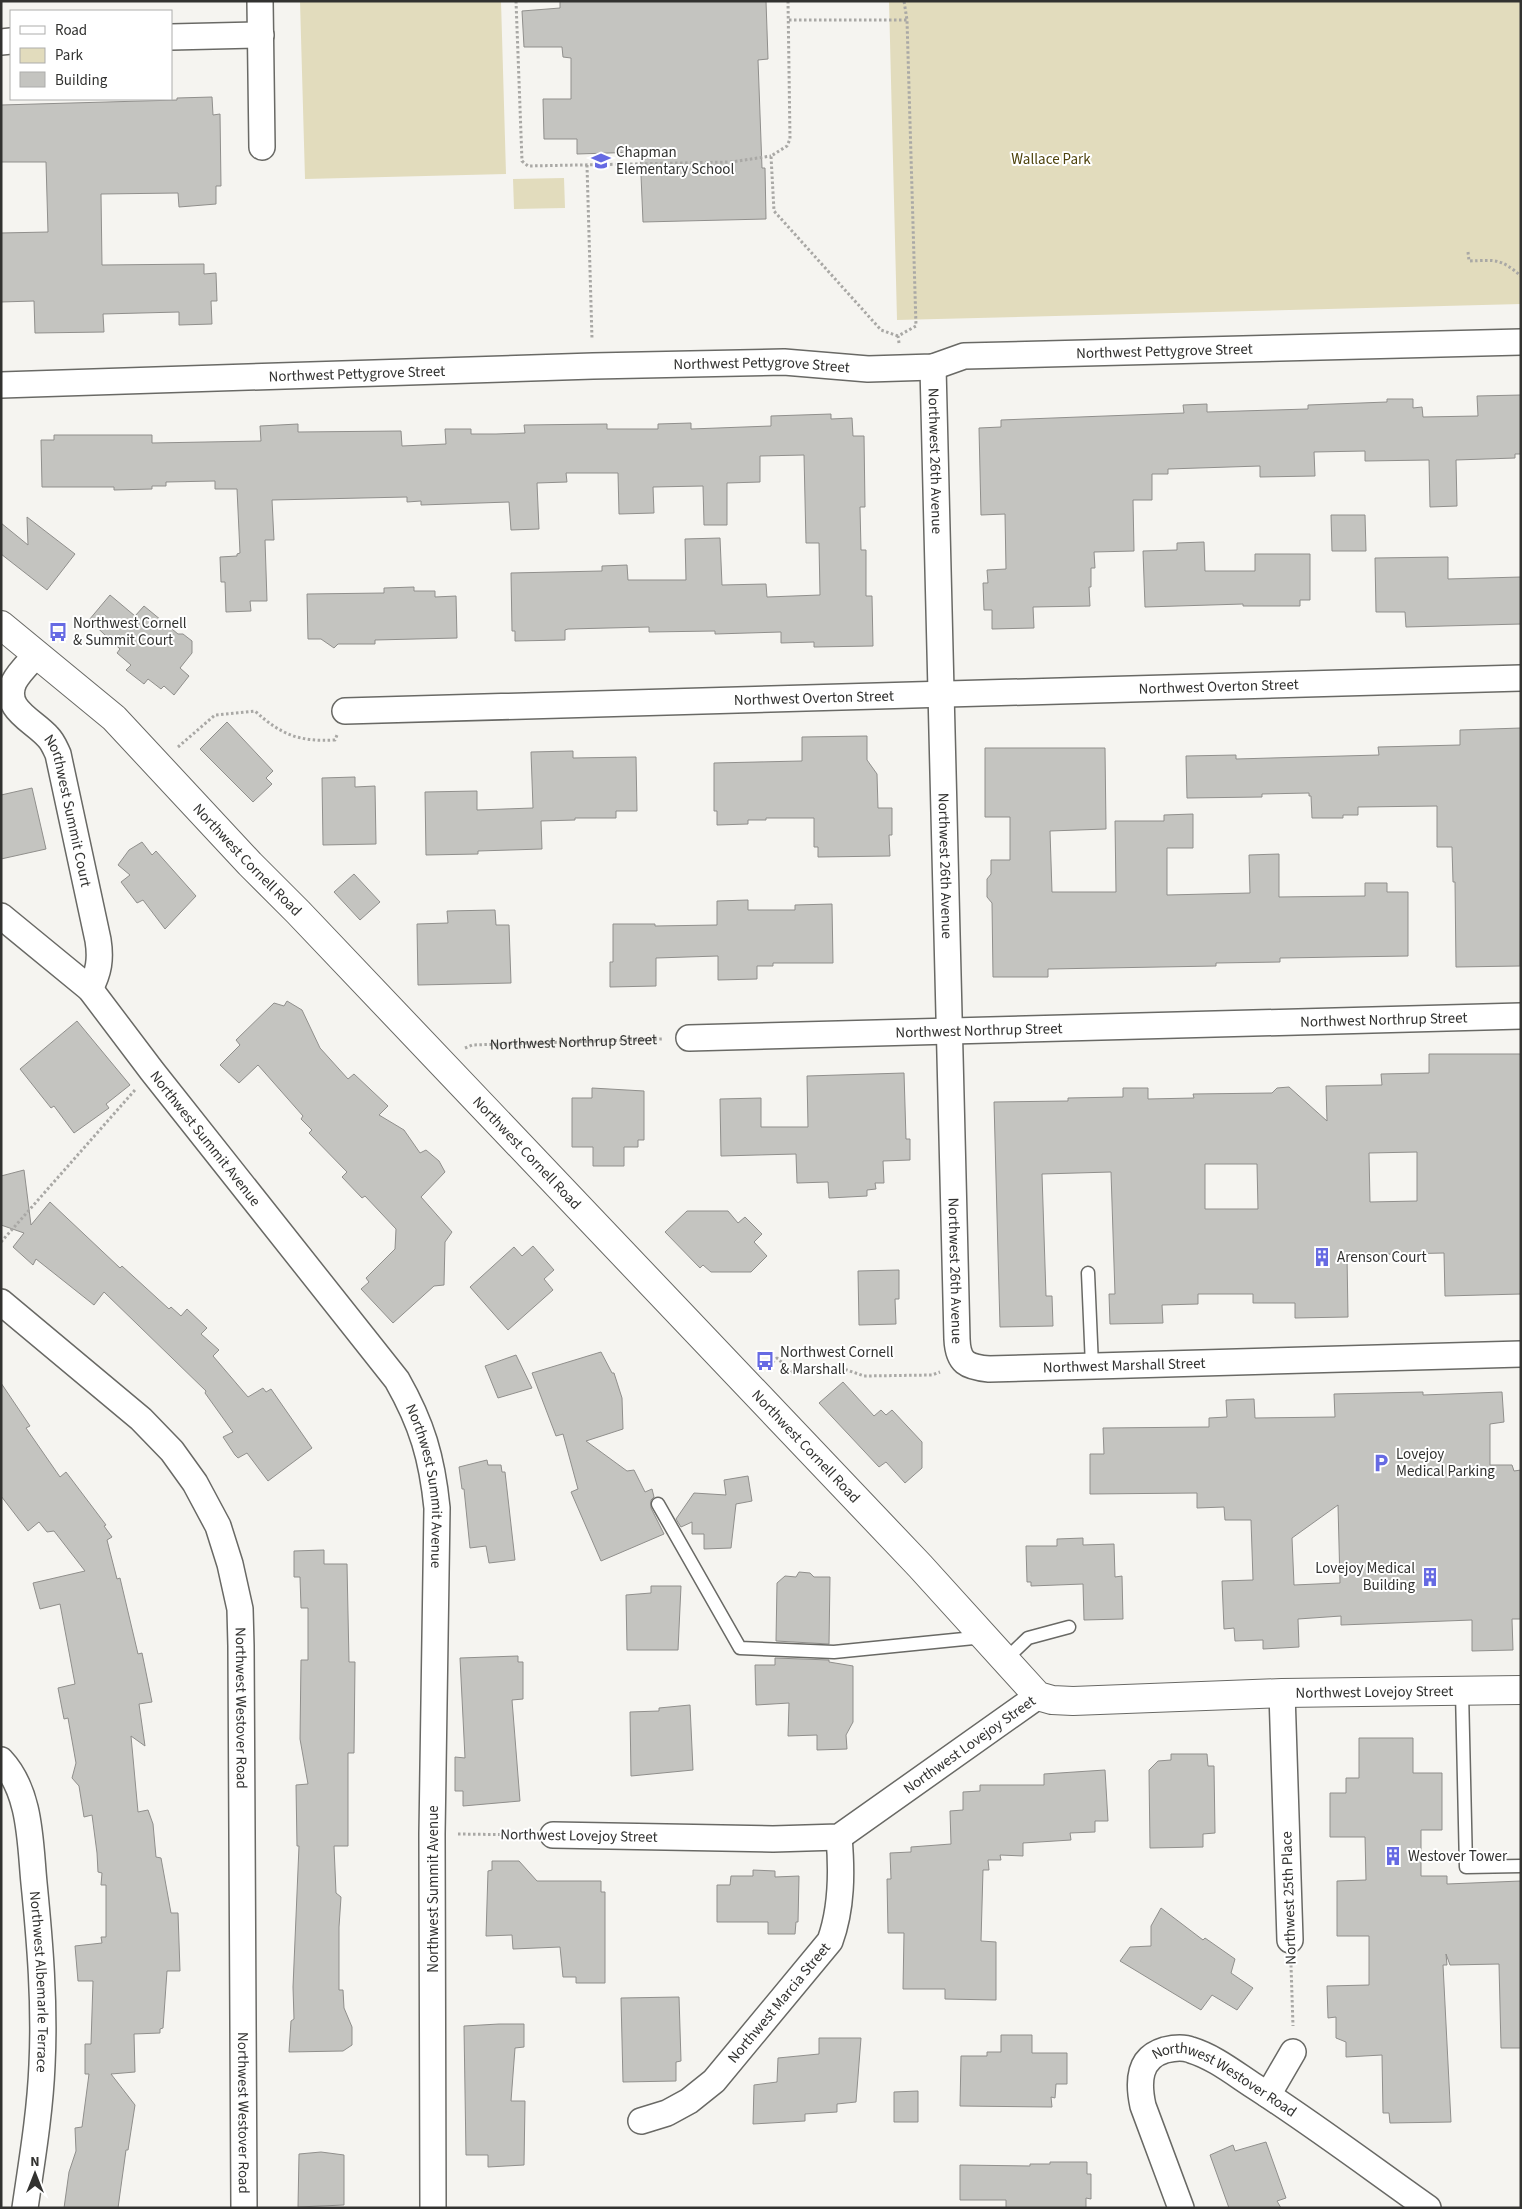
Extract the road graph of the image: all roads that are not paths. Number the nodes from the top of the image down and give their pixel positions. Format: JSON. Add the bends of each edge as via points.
{"nodes":[{"id":1,"x":260,"y":1,"type":"edge"},
{"id":2,"x":260,"y":35,"type":"junction"},
{"id":3,"x":172,"y":37,"type":"edge"},
{"id":4,"x":262,"y":147,"type":"dead end"},
{"id":5,"x":1521,"y":342,"type":"edge"},
{"id":6,"x":933,"y":367,"type":"junction"},
{"id":7,"x":1,"y":385,"type":"edge"},
{"id":8,"x":1,"y":624,"type":"edge"},
{"id":9,"x":37,"y":654,"type":"junction"},
{"id":10,"x":1521,"y":678,"type":"edge"},
{"id":11,"x":940,"y":695,"type":"junction"},
{"id":12,"x":345,"y":711,"type":"road end"},
{"id":13,"x":1,"y":916,"type":"edge"},
{"id":14,"x":90,"y":989,"type":"junction"},
{"id":15,"x":1521,"y":1016,"type":"edge"},
{"id":16,"x":949,"y":1032,"type":"junction"},
{"id":17,"x":688,"y":1038,"type":"road end"},
{"id":18,"x":1088,"y":1273,"type":"dead end"},
{"id":19,"x":1,"y":1302,"type":"edge"},
{"id":20,"x":1521,"y":1354,"type":"edge"},
{"id":21,"x":963,"y":1362,"type":"joint"},
{"id":22,"x":1092,"y":1366,"type":"junction"},
{"id":23,"x":658,"y":1504,"type":"dead end"},
{"id":24,"x":1069,"y":1627,"type":"dead end"},
{"id":25,"x":984,"y":1636,"type":"junction"},
{"id":26,"x":1005,"y":1660,"type":"junction"},
{"id":27,"x":1521,"y":1690,"type":"edge"},
{"id":28,"x":1462,"y":1691,"type":"junction"},
{"id":29,"x":1282,"y":1693,"type":"junction"},
{"id":30,"x":1038,"y":1696,"type":"junction"},
{"id":31,"x":1,"y":1760,"type":"edge"},
{"id":32,"x":553,"y":1835,"type":"road end"},
{"id":33,"x":839,"y":1836,"type":"junction"},
{"id":34,"x":1521,"y":1866,"type":"edge"},
{"id":35,"x":1290,"y":1940,"type":"road end"},
{"id":36,"x":1293,"y":2052,"type":"road end"},
{"id":37,"x":1268,"y":2095,"type":"junction"},
{"id":38,"x":640,"y":2121,"type":"dead end"},
{"id":39,"x":25,"y":2208,"type":"edge"},
{"id":40,"x":244,"y":2208,"type":"edge"},
{"id":41,"x":433,"y":2208,"type":"edge"},
{"id":42,"x":1181,"y":2208,"type":"edge"},
{"id":43,"x":1428,"y":2208,"type":"edge"}],
"edges":[{"from":1,"to":2,"type":"street"},
{"from":2,"to":3,"type":"street"},
{"from":2,"to":4,"type":"street"},
{"from":5,"to":6,"type":"street","name":"Northwest Pettygrove Street","via":[[964,356]]},
{"from":6,"to":7,"type":"street","name":"Northwest Pettygrove Street","via":[[868,369],[784,362]]},
{"from":6,"to":11,"type":"street","name":"Northwest 26th Avenue"},
{"from":8,"to":9,"type":"main road","name":"Northwest Cornell Road"},
{"from":9,"to":14,"type":"street","name":"Northwest Summit Court","via":[[15,681],[12,702],[47,736],[58,754],[99,945],[98,975]]},
{"from":9,"to":25,"type":"main road","name":"Northwest Cornell Road","via":[[114,718]]},
{"from":10,"to":11,"type":"street","name":"Northwest Overton Street"},
{"from":11,"to":12,"type":"street","name":"Northwest Overton Street"},
{"from":11,"to":16,"type":"street","name":"Northwest 26th Avenue"},
{"from":13,"to":14,"type":"street","name":"Northwest Summit Avenue"},
{"from":14,"to":41,"type":"street","name":"Northwest Summit Avenue","via":[[397,1380],[419,1423],[434,1475],[437,1508],[432,1834]]},
{"from":15,"to":16,"type":"street","name":"Northwest Northrup Street"},
{"from":16,"to":17,"type":"street","name":"Northwest Northrup Street"},
{"from":16,"to":21,"type":"street","name":"Northwest 26th Avenue","via":[[957,1351]]},
{"from":18,"to":22,"type":"lane"},
{"from":19,"to":40,"type":"street","name":"Northwest Westover Road","via":[[141,1419],[172,1451],[218,1526],[230,1564],[240,1609],[241,1646]]},
{"from":20,"to":22,"type":"street","name":"Northwest Marshall Street"},
{"from":21,"to":22,"type":"street","name":"Northwest Marshall Street","via":[[989,1369]]},
{"from":23,"to":25,"type":"lane","via":[[740,1648],[834,1652]]},
{"from":24,"to":26,"type":"lane","via":[[1028,1638]]},
{"from":25,"to":26,"type":"main road","name":"Northwest Cornell Road"},
{"from":26,"to":30,"type":"main road","name":"Northwest Cornell Road"},
{"from":27,"to":28,"type":"main road","name":"Northwest Lovejoy Street"},
{"from":28,"to":29,"type":"main road","name":"Northwest Lovejoy Street"},
{"from":28,"to":34,"type":"lane","via":[[1466,1867]]},
{"from":29,"to":30,"type":"main road","name":"Northwest Lovejoy Street","via":[[1073,1702]]},
{"from":29,"to":35,"type":"street","name":"Northwest 25th Place"},
{"from":30,"to":33,"type":"street","name":"Northwest Lovejoy Street"},
{"from":31,"to":39,"type":"street","name":"Northwest Albemarle Terrace","via":[[16,1782],[29,1828],[42,1971],[39,2109]]},
{"from":32,"to":33,"type":"street","name":"Northwest Lovejoy Street","via":[[773,1839]]},
{"from":33,"to":38,"type":"street","name":"Northwest Marcia Street","via":[[840,1903],[830,1941],[714,2081],[688,2102]]},
{"from":36,"to":37,"type":"street"},
{"from":37,"to":42,"type":"street","name":"Northwest Westover Road","via":[[1205,2055],[1189,2049],[1162,2051],[1150,2057],[1143,2066],[1140,2078],[1143,2106]]},
{"from":37,"to":43,"type":"street","name":"Northwest Westover Road"}]}
